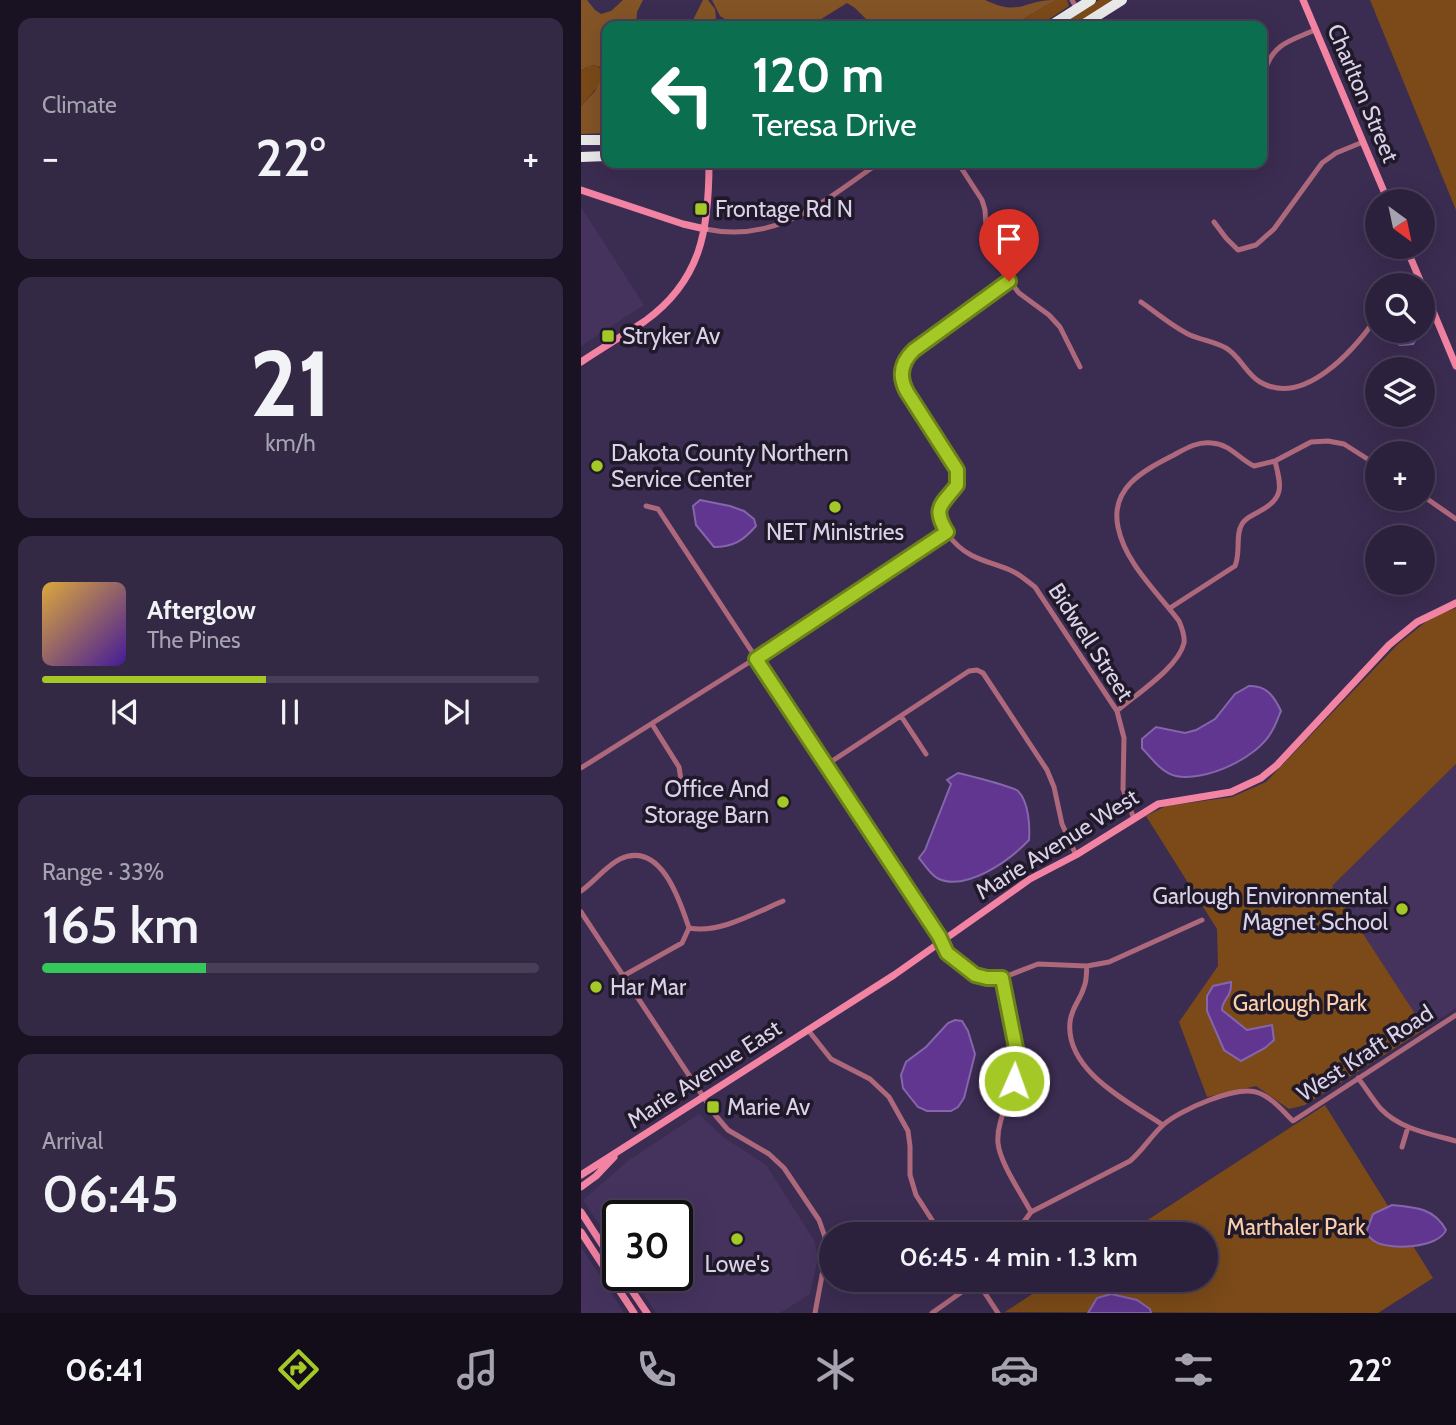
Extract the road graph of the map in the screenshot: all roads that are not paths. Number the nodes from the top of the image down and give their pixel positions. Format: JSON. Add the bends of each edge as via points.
{"nodes":[{"id":1,"x":1091,"y":0,"type":"edge"},
{"id":2,"x":1121,"y":0,"type":"edge"},
{"id":3,"x":1303,"y":0,"type":"edge"},
{"id":4,"x":1075,"y":4,"type":"edge"},
{"id":5,"x":1056,"y":21,"type":"edge"},
{"id":6,"x":1089,"y":21,"type":"edge"},
{"id":7,"x":1315,"y":30,"type":"junction"},
{"id":8,"x":1267,"y":60,"type":"edge"},
{"id":9,"x":581,"y":140,"type":"edge"},
{"id":10,"x":602,"y":140,"type":"edge"},
{"id":11,"x":1363,"y":142,"type":"junction"},
{"id":12,"x":602,"y":156,"type":"edge"},
{"id":13,"x":581,"y":157,"type":"edge"},
{"id":14,"x":709,"y":168,"type":"edge"},
{"id":15,"x":872,"y":168,"type":"edge"},
{"id":16,"x":961,"y":168,"type":"edge"},
{"id":17,"x":1383,"y":189,"type":"edge"},
{"id":18,"x":581,"y":190,"type":"edge"},
{"id":19,"x":1215,"y":222,"type":"dead end"},
{"id":20,"x":705,"y":229,"type":"junction"},
{"id":21,"x":1009,"y":281,"type":"junction"},
{"id":22,"x":1141,"y":302,"type":"dead end"},
{"id":23,"x":1435,"y":315,"type":"edge"},
{"id":24,"x":1365,"y":333,"type":"edge"},
{"id":25,"x":581,"y":362,"type":"edge"},
{"id":26,"x":1456,"y":366,"type":"edge"},
{"id":27,"x":1080,"y":368,"type":"dead end"},
{"id":28,"x":1365,"y":457,"type":"edge"},
{"id":29,"x":1275,"y":461,"type":"junction"},
{"id":30,"x":1435,"y":504,"type":"edge"},
{"id":31,"x":646,"y":506,"type":"dead end"},
{"id":32,"x":1456,"y":519,"type":"edge"},
{"id":33,"x":947,"y":532,"type":"junction"},
{"id":34,"x":1456,"y":603,"type":"edge"},
{"id":35,"x":1170,"y":608,"type":"junction"},
{"id":36,"x":756,"y":659,"type":"junction"},
{"id":37,"x":1117,"y":711,"type":"junction"},
{"id":38,"x":901,"y":716,"type":"junction"},
{"id":39,"x":652,"y":724,"type":"junction"},
{"id":40,"x":926,"y":754,"type":"dead end"},
{"id":41,"x":826,"y":765,"type":"junction"},
{"id":42,"x":581,"y":768,"type":"edge"},
{"id":43,"x":681,"y":780,"type":"dead end"},
{"id":44,"x":1134,"y":819,"type":"junction"},
{"id":45,"x":1076,"y":855,"type":"junction"},
{"id":46,"x":581,"y":891,"type":"edge"},
{"id":47,"x":783,"y":901,"type":"dead end"},
{"id":48,"x":581,"y":912,"type":"edge"},
{"id":49,"x":1202,"y":920,"type":"dead end"},
{"id":50,"x":689,"y":928,"type":"junction"},
{"id":51,"x":942,"y":941,"type":"junction"},
{"id":52,"x":1087,"y":966,"type":"junction"},
{"id":53,"x":623,"y":976,"type":"junction"},
{"id":54,"x":1002,"y":978,"type":"junction"},
{"id":55,"x":1456,"y":1015,"type":"edge"},
{"id":56,"x":808,"y":1030,"type":"junction"},
{"id":57,"x":1358,"y":1079,"type":"junction"},
{"id":58,"x":703,"y":1098,"type":"junction"},
{"id":59,"x":1163,"y":1125,"type":"junction"},
{"id":60,"x":1408,"y":1127,"type":"junction"},
{"id":61,"x":1456,"y":1141,"type":"edge"},
{"id":62,"x":1402,"y":1147,"type":"dead end"},
{"id":63,"x":621,"y":1150,"type":"junction"},
{"id":64,"x":581,"y":1175,"type":"edge"},
{"id":65,"x":581,"y":1187,"type":"edge"},
{"id":66,"x":581,"y":1212,"type":"edge"},
{"id":67,"x":1031,"y":1212,"type":"junction"},
{"id":68,"x":933,"y":1222,"type":"edge"},
{"id":69,"x":1024,"y":1222,"type":"edge"},
{"id":70,"x":581,"y":1232,"type":"edge"},
{"id":71,"x":602,"y":1244,"type":"edge"},
{"id":72,"x":632,"y":1291,"type":"edge"},
{"id":73,"x":961,"y":1292,"type":"edge"},
{"id":74,"x":986,"y":1292,"type":"edge"},
{"id":75,"x":634,"y":1313,"type":"edge"},
{"id":76,"x":646,"y":1313,"type":"edge"},
{"id":77,"x":815,"y":1313,"type":"edge"},
{"id":78,"x":932,"y":1313,"type":"edge"},
{"id":79,"x":999,"y":1313,"type":"edge"}],
"edges":[{"from":1,"to":4,"type":"highway"},
{"from":2,"to":6,"type":"highway"},
{"from":3,"to":7,"type":"street","name":"Charlton Street"},
{"from":4,"to":5,"type":"highway"},
{"from":7,"to":8,"type":"street","via":[[1280,46]]},
{"from":7,"to":11,"type":"street","name":"Charlton Street"},
{"from":9,"to":10,"type":"highway"},
{"from":11,"to":17,"type":"street","name":"Charlton Street"},
{"from":11,"to":19,"type":"street","via":[[1322,163],[1256,245],[1238,250]]},
{"from":12,"to":13,"type":"highway"},
{"from":14,"to":20,"type":"street"},
{"from":15,"to":20,"type":"street","via":[[804,215],[781,225],[726,233]]},
{"from":16,"to":21,"type":"street","via":[[982,200],[988,247]]},
{"from":18,"to":20,"type":"street"},
{"from":20,"to":25,"type":"street","via":[[693,267],[668,301]]},
{"from":21,"to":27,"type":"street","via":[[1061,327]]},
{"from":21,"to":33,"type":"street","via":[[901,362],[903,385],[958,473],[957,485],[939,508]]},
{"from":22,"to":24,"type":"street","via":[[1189,335],[1228,349],[1248,373],[1281,389],[1314,380],[1353,349]]},
{"from":23,"to":26,"type":"street"},
{"from":28,"to":29,"type":"street","via":[[1344,444],[1328,441],[1311,442]]},
{"from":29,"to":35,"type":"street","via":[[1279,495],[1271,506],[1242,524],[1235,566]]},
{"from":29,"to":35,"type":"street","via":[[1254,466],[1226,446],[1202,443],[1143,472],[1126,486],[1117,511],[1121,538]]},
{"from":30,"to":32,"type":"street"},
{"from":31,"to":36,"type":"street","via":[[658,509]]},
{"from":33,"to":36,"type":"street"},
{"from":33,"to":37,"type":"street","name":"Bidwell Street","via":[[970,555],[1016,573],[1035,587]]},
{"from":34,"to":44,"type":"street","name":"Marie Avenue West","via":[[1429,615],[1389,645],[1261,778],[1231,792],[1162,803]]},
{"from":35,"to":37,"type":"street","via":[[1179,621],[1184,643],[1173,664]]},
{"from":36,"to":39,"type":"street"},
{"from":36,"to":41,"type":"street"},
{"from":37,"to":44,"type":"street","name":"Bidwell Street","via":[[1124,738],[1122,789]]},
{"from":38,"to":40,"type":"street"},
{"from":38,"to":41,"type":"street"},
{"from":38,"to":45,"type":"street","via":[[969,671],[983,673],[1047,770]]},
{"from":39,"to":42,"type":"street"},
{"from":39,"to":43,"type":"street","via":[[679,767]]},
{"from":41,"to":51,"type":"street"},
{"from":44,"to":45,"type":"street","name":"Marie Avenue West"},
{"from":45,"to":51,"type":"street","name":"Marie Avenue West","via":[[1020,886]]},
{"from":46,"to":50,"type":"street","via":[[619,860],[633,855],[652,860],[669,877]]},
{"from":47,"to":50,"type":"street","via":[[702,931]]},
{"from":48,"to":53,"type":"street"},
{"from":49,"to":52,"type":"street","via":[[1109,962]]},
{"from":50,"to":53,"type":"street","via":[[682,943]]},
{"from":51,"to":54,"type":"street","via":[[947,953],[975,975]]},
{"from":51,"to":56,"type":"street","name":"Marie Avenue West"},
{"from":52,"to":54,"type":"street","via":[[1038,964]]},
{"from":52,"to":59,"type":"street","via":[[1084,988],[1072,1007],[1075,1052],[1107,1088]]},
{"from":53,"to":58,"type":"street"},
{"from":54,"to":67,"type":"street","via":[[1017,1062],[998,1143]]},
{"from":55,"to":57,"type":"street","name":"West Kraft Road"},
{"from":56,"to":58,"type":"street","name":"Marie Avenue East"},
{"from":56,"to":68,"type":"street","via":[[831,1059],[870,1079],[889,1097],[908,1131],[916,1195]]},
{"from":57,"to":59,"type":"street","name":"West Kraft Road","via":[[1293,1121],[1267,1096],[1245,1090]]},
{"from":57,"to":60,"type":"street","via":[[1381,1110]]},
{"from":58,"to":63,"type":"street","name":"Marie Avenue East"},
{"from":58,"to":77,"type":"street","via":[[728,1130],[784,1168],[819,1220],[826,1254]]},
{"from":59,"to":67,"type":"street","name":"West Kraft Road","via":[[1130,1161]]},
{"from":60,"to":61,"type":"street"},
{"from":60,"to":62,"type":"street"},
{"from":63,"to":64,"type":"street","name":"Marie Avenue East"},
{"from":63,"to":65,"type":"street","name":"Marie Avenue East"},
{"from":66,"to":71,"type":"street"},
{"from":67,"to":69,"type":"street","name":"West Kraft Road"},
{"from":70,"to":75,"type":"street"},
{"from":72,"to":76,"type":"street"},
{"from":73,"to":78,"type":"street"},
{"from":74,"to":79,"type":"street"}]}
